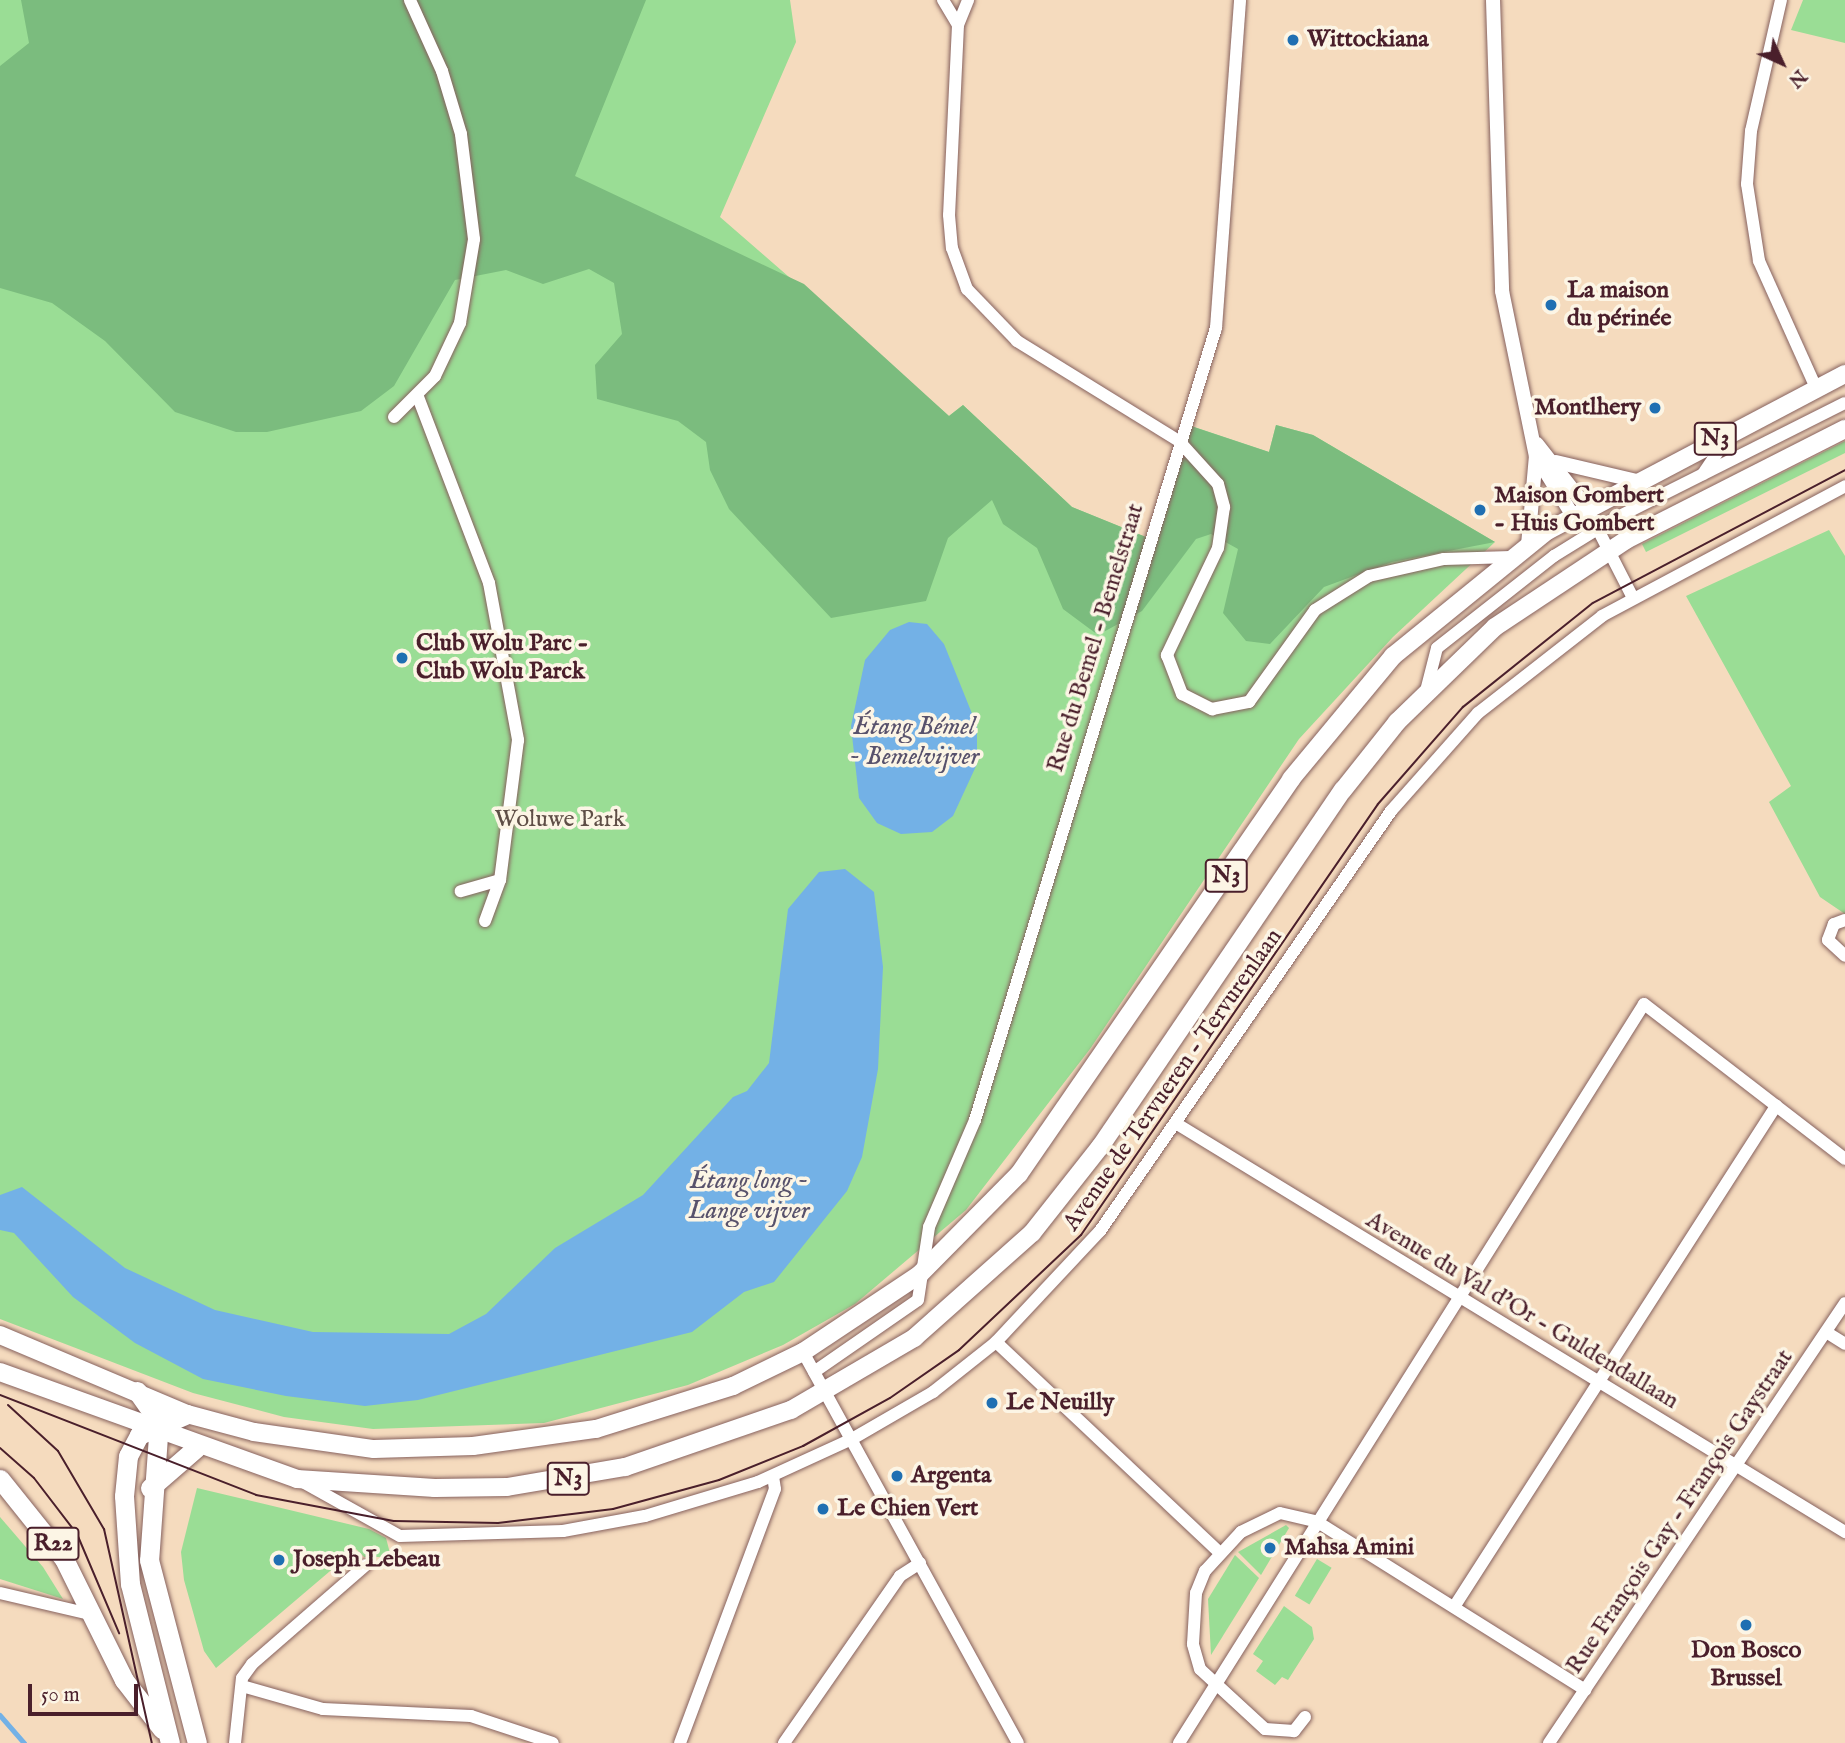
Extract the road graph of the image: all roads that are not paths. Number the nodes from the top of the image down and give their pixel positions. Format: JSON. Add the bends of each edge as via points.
{"nodes":[{"id":1,"x":410,"y":0,"type":"edge"},
{"id":2,"x":943,"y":0,"type":"edge"},
{"id":3,"x":968,"y":0,"type":"edge"},
{"id":4,"x":1240,"y":0,"type":"edge"},
{"id":5,"x":1493,"y":0,"type":"edge"},
{"id":6,"x":1781,"y":0,"type":"edge"},
{"id":7,"x":958,"y":25,"type":"junction"},
{"id":8,"x":1845,"y":374,"type":"edge"},
{"id":9,"x":1816,"y":388,"type":"junction"},
{"id":10,"x":418,"y":397,"type":"junction"},
{"id":11,"x":1845,"y":403,"type":"edge"},
{"id":12,"x":394,"y":417,"type":"dead end"},
{"id":13,"x":1845,"y":429,"type":"edge"},
{"id":14,"x":1733,"y":430,"type":"junction"},
{"id":15,"x":1179,"y":441,"type":"junction"},
{"id":16,"x":1537,"y":450,"type":"junction"},
{"id":17,"x":1562,"y":464,"type":"junction"},
{"id":18,"x":1703,"y":474,"type":"junction"},
{"id":19,"x":1637,"y":481,"type":"junction"},
{"id":20,"x":1845,"y":486,"type":"edge"},
{"id":21,"x":1580,"y":512,"type":"junction"},
{"id":22,"x":1593,"y":531,"type":"junction"},
{"id":23,"x":1528,"y":545,"type":"junction"},
{"id":24,"x":1606,"y":552,"type":"junction"},
{"id":25,"x":1511,"y":557,"type":"junction"},
{"id":26,"x":1633,"y":598,"type":"junction"},
{"id":27,"x":1426,"y":691,"type":"junction"},
{"id":28,"x":500,"y":880,"type":"junction"},
{"id":29,"x":461,"y":891,"type":"dead end"},
{"id":30,"x":1845,"y":920,"type":"edge"},
{"id":31,"x":485,"y":921,"type":"dead end"},
{"id":32,"x":1845,"y":956,"type":"edge"},
{"id":33,"x":1776,"y":1106,"type":"junction"},
{"id":34,"x":1177,"y":1124,"type":"junction"},
{"id":35,"x":1845,"y":1160,"type":"edge"},
{"id":36,"x":919,"y":1275,"type":"junction"},
{"id":37,"x":1458,"y":1297,"type":"junction"},
{"id":38,"x":1845,"y":1303,"type":"edge"},
{"id":39,"x":1826,"y":1332,"type":"junction"},
{"id":40,"x":0,"y":1335,"type":"edge"},
{"id":41,"x":996,"y":1342,"type":"junction"},
{"id":42,"x":1845,"y":1344,"type":"edge"},
{"id":43,"x":803,"y":1352,"type":"junction"},
{"id":44,"x":0,"y":1372,"type":"edge"},
{"id":45,"x":814,"y":1372,"type":"junction"},
{"id":46,"x":1601,"y":1384,"type":"junction"},
{"id":47,"x":137,"y":1391,"type":"junction"},
{"id":48,"x":825,"y":1392,"type":"junction"},
{"id":49,"x":187,"y":1415,"type":"junction"},
{"id":50,"x":154,"y":1428,"type":"junction"},
{"id":51,"x":852,"y":1439,"type":"junction"},
{"id":52,"x":196,"y":1448,"type":"junction"},
{"id":53,"x":1736,"y":1466,"type":"junction"},
{"id":54,"x":773,"y":1476,"type":"junction"},
{"id":55,"x":0,"y":1479,"type":"edge"},
{"id":56,"x":297,"y":1479,"type":"junction"},
{"id":57,"x":150,"y":1488,"type":"junction"},
{"id":58,"x":1316,"y":1521,"type":"junction"},
{"id":59,"x":1845,"y":1532,"type":"edge"},
{"id":60,"x":1219,"y":1552,"type":"junction"},
{"id":61,"x":920,"y":1563,"type":"junction"},
{"id":62,"x":366,"y":1565,"type":"dead end"},
{"id":63,"x":0,"y":1593,"type":"edge"},
{"id":64,"x":1454,"y":1607,"type":"junction"},
{"id":65,"x":97,"y":1616,"type":"junction"},
{"id":66,"x":1216,"y":1684,"type":"junction"},
{"id":67,"x":242,"y":1686,"type":"junction"},
{"id":68,"x":1586,"y":1690,"type":"junction"},
{"id":69,"x":1305,"y":1717,"type":"dead end"},
{"id":70,"x":197,"y":1740,"type":"edge"},
{"id":71,"x":169,"y":1741,"type":"edge"},
{"id":72,"x":234,"y":1743,"type":"edge"},
{"id":73,"x":553,"y":1743,"type":"edge"},
{"id":74,"x":680,"y":1743,"type":"edge"},
{"id":75,"x":784,"y":1743,"type":"edge"},
{"id":76,"x":1018,"y":1743,"type":"edge"},
{"id":77,"x":1179,"y":1743,"type":"edge"},
{"id":78,"x":1549,"y":1743,"type":"edge"}],
"edges":[{"from":1,"to":10,"type":"street","via":[[442,71],[474,201],[472,275],[460,323]]},
{"from":2,"to":7,"type":"street"},
{"from":3,"to":7,"type":"street"},
{"from":4,"to":15,"type":"street","name":"Rue du Bemel - Bemelstraat","via":[[1216,328]]},
{"from":5,"to":16,"type":"street","via":[[1498,258]]},
{"from":6,"to":9,"type":"street","via":[[1751,131],[1747,184],[1759,261]]},
{"from":7,"to":15,"type":"street","via":[[949,215],[952,248],[967,289],[1017,341]]},
{"from":8,"to":9,"type":"main road","name":"Avenue de Tervueren - Tervurenlaan","number":"N3"},
{"from":9,"to":14,"type":"main road","name":"Avenue de Tervueren - Tervurenlaan","number":"N3"},
{"from":10,"to":12,"type":"street"},
{"from":10,"to":28,"type":"street","via":[[457,489],[502,634],[518,740]]},
{"from":11,"to":18,"type":"street","name":"Avenue de Tervueren - Tervurenlaan"},
{"from":13,"to":24,"type":"main road","name":"Avenue de Tervueren - Tervurenlaan","number":"N3"},
{"from":14,"to":18,"type":"street","name":"Avenue de Tervueren - Tervurenlaan"},
{"from":14,"to":19,"type":"main road","name":"Avenue de Tervueren - Tervurenlaan","number":"N3"},
{"from":15,"to":25,"type":"street","via":[[1212,475],[1224,507],[1210,570],[1167,654],[1177,687],[1197,705],[1223,710],[1249,702],[1308,617],[1358,581],[1405,564]]},
{"from":15,"to":36,"type":"street","name":"Rue du Bemel - Bemelstraat","via":[[975,1120],[929,1227]]},
{"from":16,"to":17,"type":"street"},
{"from":16,"to":21,"type":"street"},
{"from":16,"to":23,"type":"street"},
{"from":17,"to":19,"type":"street"},
{"from":17,"to":21,"type":"street"},
{"from":18,"to":22,"type":"street","name":"Avenue de Tervueren - Tervurenlaan"},
{"from":19,"to":21,"type":"main road","name":"Avenue de Tervueren - Tervurenlaan","number":"N3"},
{"from":20,"to":26,"type":"street","name":"Avenue de Tervueren - Tervurenlaan"},
{"from":21,"to":22,"type":"street"},
{"from":21,"to":23,"type":"main road","name":"Avenue de Tervueren - Tervurenlaan","number":"N3"},
{"from":22,"to":24,"type":"street"},
{"from":22,"to":27,"type":"street","name":"Avenue de Tervueren - Tervurenlaan","via":[[1495,597],[1437,648]]},
{"from":23,"to":25,"type":"main road","name":"Avenue de Tervueren - Tervurenlaan","number":"N3"},
{"from":24,"to":26,"type":"street"},
{"from":24,"to":27,"type":"main road","name":"Avenue de Tervueren - Tervurenlaan","number":"N3","via":[[1495,627]]},
{"from":25,"to":36,"type":"main road","name":"Avenue de Tervueren - Tervurenlaan","number":"N3","via":[[1412,639],[1342,713],[1068,1110],[1011,1184]]},
{"from":26,"to":34,"type":"street","name":"Avenue de Tervueren - Tervurenlaan","via":[[1533,664],[1416,779]]},
{"from":27,"to":48,"type":"main road","name":"Avenue de Tervueren - Tervurenlaan","number":"N3","via":[[1343,790],[1066,1194],[955,1305],[887,1357]]},
{"from":28,"to":29,"type":"street"},
{"from":28,"to":31,"type":"street"},
{"from":30,"to":32,"type":"street","via":[[1834,924],[1828,940]]},
{"from":33,"to":35,"type":"street"},
{"from":33,"to":37,"type":"street","via":[[1644,1003]]},
{"from":33,"to":46,"type":"street"},
{"from":34,"to":37,"type":"street","name":"Avenue du Val d'Or - Guldendallaan"},
{"from":34,"to":41,"type":"street","name":"Avenue de Tervueren - Tervurenlaan","via":[[1100,1231]]},
{"from":36,"to":43,"type":"main road","name":"Avenue de Tervueren - Tervurenlaan","number":"N3"},
{"from":36,"to":45,"type":"street","via":[[918,1300]]},
{"from":37,"to":46,"type":"street","name":"Avenue du Val d'Or - Guldendallaan"},
{"from":37,"to":58,"type":"street"},
{"from":38,"to":39,"type":"street","name":"Rue François Gay - François Gaystraat"},
{"from":39,"to":42,"type":"street"},
{"from":39,"to":53,"type":"street","name":"Rue François Gay - François Gaystraat"},
{"from":40,"to":47,"type":"main road","name":"Avenue de Tervueren - Tervurenlaan","number":"N3"},
{"from":41,"to":51,"type":"street","name":"Avenue de Tervueren - Tervurenlaan","via":[[933,1392]]},
{"from":41,"to":60,"type":"street"},
{"from":43,"to":45,"type":"street"},
{"from":43,"to":49,"type":"main road","name":"Avenue de Tervueren - Tervurenlaan","number":"N3","via":[[677,1406],[531,1441],[374,1449],[254,1432]]},
{"from":44,"to":50,"type":"main road","name":"Avenue de Tervueren - Tervurenlaan","number":"N3"},
{"from":45,"to":48,"type":"street"},
{"from":46,"to":53,"type":"street","name":"Avenue du Val d'Or - Guldendallaan"},
{"from":46,"to":64,"type":"street"},
{"from":47,"to":49,"type":"main road","name":"Avenue de Tervueren - Tervurenlaan","number":"N3"},
{"from":47,"to":50,"type":"highway"},
{"from":48,"to":51,"type":"street"},
{"from":48,"to":56,"type":"main road","name":"Avenue de Tervueren - Tervurenlaan","number":"N3","via":[[681,1452],[572,1478],[435,1488]]},
{"from":49,"to":50,"type":"highway"},
{"from":50,"to":52,"type":"main road","name":"Avenue de Tervueren - Tervurenlaan","number":"N3"},
{"from":50,"to":57,"type":"highway"},
{"from":50,"to":71,"type":"highway","number":"R22","via":[[128,1456],[124,1538]]},
{"from":51,"to":54,"type":"street","name":"Avenue de Tervueren - Tervurenlaan"},
{"from":51,"to":61,"type":"street"},
{"from":52,"to":56,"type":"main road","name":"Avenue de Tervueren - Tervurenlaan","number":"N3"},
{"from":52,"to":57,"type":"highway"},
{"from":53,"to":59,"type":"street","name":"Avenue du Val d'Or - Guldendallaan"},
{"from":53,"to":68,"type":"street","name":"Rue François Gay - François Gaystraat"},
{"from":54,"to":56,"type":"street","name":"Avenue de Tervueren - Tervurenlaan","via":[[602,1525],[454,1539],[386,1532]]},
{"from":54,"to":74,"type":"street","via":[[776,1485]]},
{"from":55,"to":65,"type":"highway","number":"R22","via":[[64,1559]]},
{"from":57,"to":70,"type":"highway","via":[[149,1560]]},
{"from":58,"to":60,"type":"street","via":[[1280,1513],[1241,1532]]},
{"from":58,"to":64,"type":"street"},
{"from":58,"to":66,"type":"street"},
{"from":60,"to":66,"type":"street","via":[[1196,1593],[1192,1619],[1200,1669]]},
{"from":61,"to":75,"type":"street","via":[[900,1576]]},
{"from":61,"to":76,"type":"street"},
{"from":62,"to":67,"type":"street","via":[[252,1664]]},
{"from":63,"to":65,"type":"street"},
{"from":64,"to":68,"type":"street"},
{"from":65,"to":71,"type":"highway","number":"R22","via":[[124,1680]]},
{"from":66,"to":69,"type":"street","via":[[1265,1729],[1294,1731]]},
{"from":66,"to":77,"type":"street"},
{"from":67,"to":72,"type":"street"},
{"from":67,"to":73,"type":"street","via":[[323,1709],[471,1716]]},
{"from":68,"to":78,"type":"street","name":"Rue François Gay - François Gaystraat"}]}
